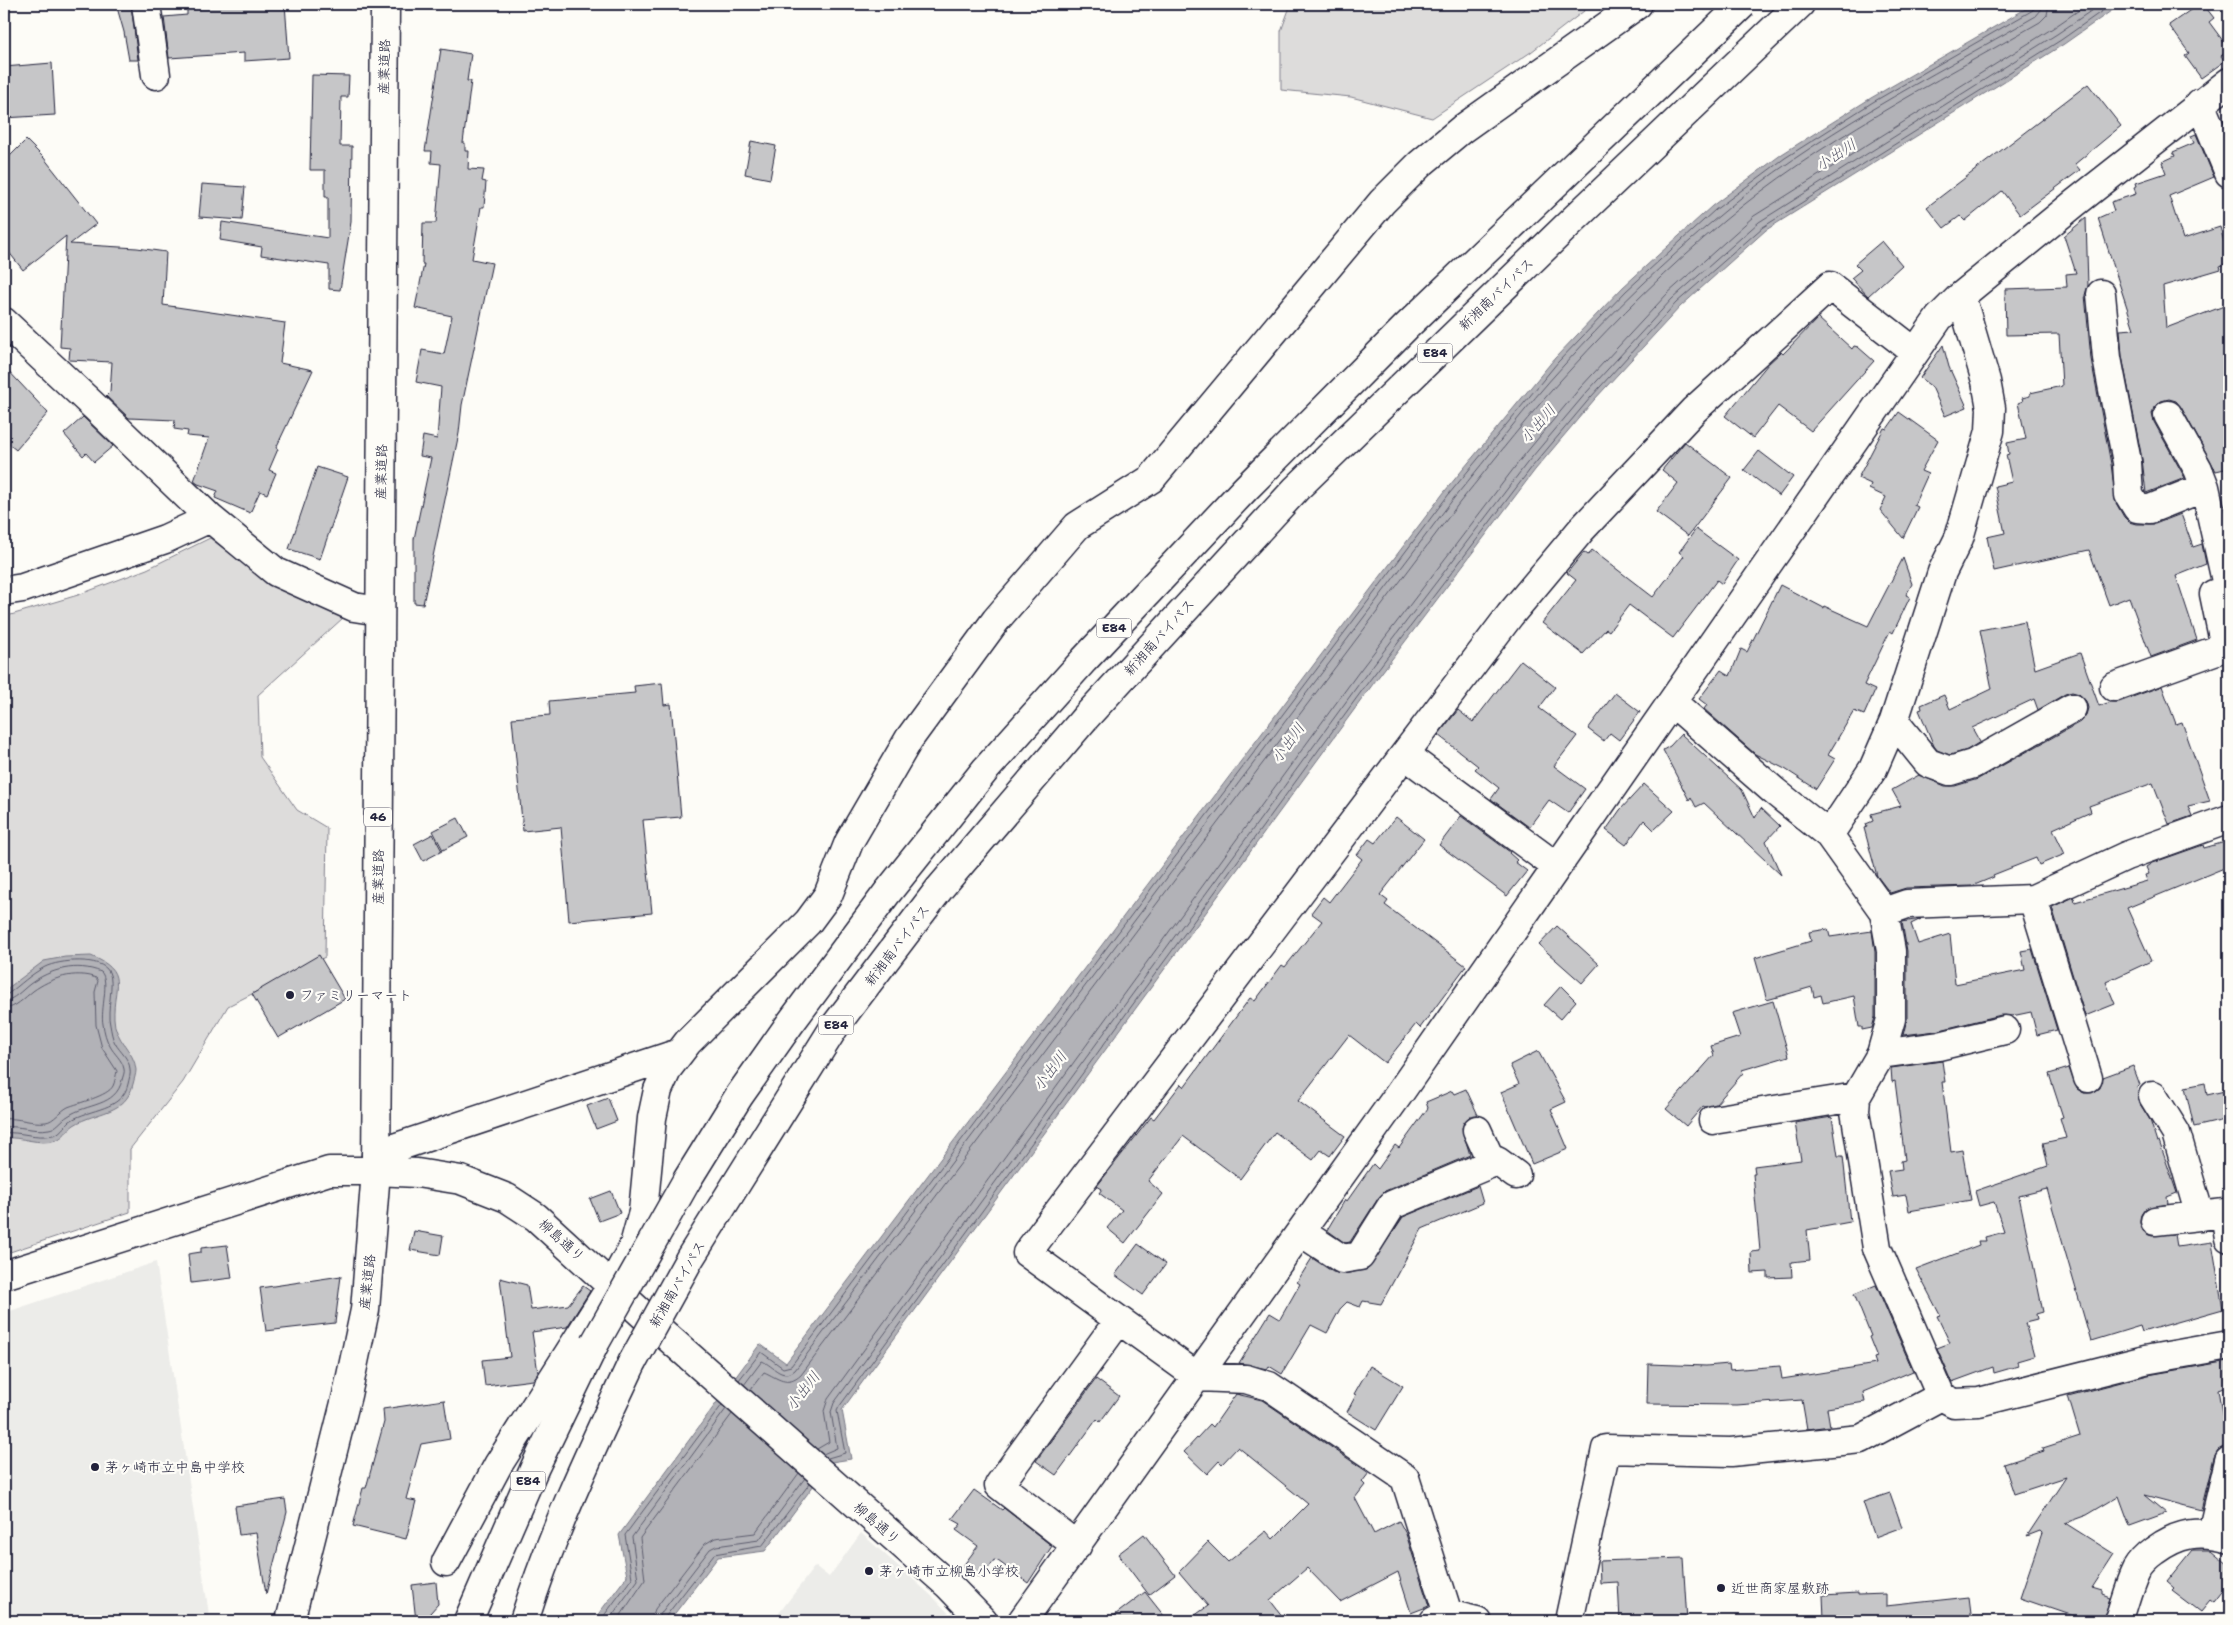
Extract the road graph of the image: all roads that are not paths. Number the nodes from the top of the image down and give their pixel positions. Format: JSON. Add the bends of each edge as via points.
{"nodes":[{"id":1,"x":146,"y":4,"type":"edge"},
{"id":2,"x":385,"y":4,"type":"edge"},
{"id":3,"x":1638,"y":4,"type":"edge"},
{"id":4,"x":1743,"y":4,"type":"edge"},
{"id":5,"x":1800,"y":4,"type":"edge"},
{"id":6,"x":156,"y":75,"type":"dead end"},
{"id":7,"x":2229,"y":82,"type":"edge"},
{"id":8,"x":2200,"y":103,"type":"junction"},
{"id":9,"x":2229,"y":173,"type":"edge"},
{"id":10,"x":2101,"y":294,"type":"dead end"},
{"id":11,"x":1961,"y":296,"type":"junction"},
{"id":12,"x":4,"y":322,"type":"edge"},
{"id":13,"x":1915,"y":352,"type":"junction"},
{"id":14,"x":2168,"y":415,"type":"dead end"},
{"id":15,"x":2204,"y":487,"type":"junction"},
{"id":16,"x":210,"y":518,"type":"junction"},
{"id":17,"x":2228,"y":590,"type":"edge"},
{"id":18,"x":4,"y":592,"type":"edge"},
{"id":19,"x":379,"y":611,"type":"junction"},
{"id":20,"x":2114,"y":687,"type":"dead end"},
{"id":21,"x":1672,"y":702,"type":"junction"},
{"id":22,"x":2072,"y":708,"type":"dead end"},
{"id":23,"x":1894,"y":721,"type":"junction"},
{"id":24,"x":1405,"y":755,"type":"junction"},
{"id":25,"x":2229,"y":818,"type":"edge"},
{"id":26,"x":1829,"y":835,"type":"junction"},
{"id":27,"x":1557,"y":867,"type":"junction"},
{"id":28,"x":2033,"y":898,"type":"junction"},
{"id":29,"x":1884,"y":912,"type":"junction"},
{"id":30,"x":2005,"y":1030,"type":"dead end"},
{"id":31,"x":679,"y":1053,"type":"junction"},
{"id":32,"x":1881,"y":1054,"type":"junction"},
{"id":33,"x":2088,"y":1078,"type":"dead end"},
{"id":34,"x":2153,"y":1096,"type":"dead end"},
{"id":35,"x":1856,"y":1097,"type":"junction"},
{"id":36,"x":1713,"y":1120,"type":"dead end"},
{"id":37,"x":1477,"y":1130,"type":"dead end"},
{"id":38,"x":376,"y":1162,"type":"junction"},
{"id":39,"x":1492,"y":1163,"type":"junction"},
{"id":40,"x":1516,"y":1175,"type":"dead end"},
{"id":41,"x":2200,"y":1216,"type":"junction"},
{"id":42,"x":2155,"y":1220,"type":"dead end"},
{"id":43,"x":1301,"y":1232,"type":"junction"},
{"id":44,"x":2229,"y":1238,"type":"edge"},
{"id":45,"x":4,"y":1275,"type":"edge"},
{"id":46,"x":612,"y":1285,"type":"junction"},
{"id":47,"x":1119,"y":1320,"type":"junction"},
{"id":48,"x":2229,"y":1345,"type":"edge"},
{"id":49,"x":1198,"y":1377,"type":"junction"},
{"id":50,"x":1940,"y":1396,"type":"junction"},
{"id":51,"x":2229,"y":1461,"type":"edge"},
{"id":52,"x":2221,"y":1535,"type":"edge"},
{"id":53,"x":1077,"y":1546,"type":"junction"},
{"id":54,"x":446,"y":1562,"type":"dead end"},
{"id":55,"x":1441,"y":1617,"type":"edge"},
{"id":56,"x":290,"y":1621,"type":"edge"},
{"id":57,"x":468,"y":1621,"type":"edge"},
{"id":58,"x":524,"y":1621,"type":"edge"},
{"id":59,"x":983,"y":1621,"type":"edge"},
{"id":60,"x":1022,"y":1621,"type":"edge"},
{"id":61,"x":1477,"y":1621,"type":"edge"},
{"id":62,"x":1569,"y":1621,"type":"edge"},
{"id":63,"x":2118,"y":1621,"type":"edge"}],
"edges":[{"from":1,"to":6,"type":"main road"},
{"from":2,"to":19,"type":"main road","name":"産業道路","number":"46"},
{"from":3,"to":31,"type":"main road","via":[[1462,129],[1420,164],[1382,202],[1151,480],[1078,526],[996,620],[909,739],[849,842],[828,895],[808,922]]},
{"from":4,"to":57,"type":"main road","number":"E84","bridge":true,"via":[[1407,326],[1245,489],[986,769],[887,893],[788,1025],[687,1180],[595,1343],[535,1466]]},
{"from":5,"to":58,"type":"main road","name":"新湘南バイパス","number":"E84","bridge":true,"via":[[1296,489],[1085,718],[940,888],[835,1026],[690,1258],[632,1363],[586,1459]]},
{"from":7,"to":8,"type":"main road"},
{"from":8,"to":9,"type":"main road"},
{"from":8,"to":11,"type":"main road"},
{"from":10,"to":15,"type":"main road","via":[[2107,358],[2127,462],[2129,495],[2137,508],[2150,509]]},
{"from":11,"to":13,"type":"main road","via":[[1939,318]]},
{"from":11,"to":23,"type":"main road","via":[[1986,380],[1991,408],[1990,432],[1959,538],[1942,572]]},
{"from":12,"to":16,"type":"main road"},
{"from":13,"to":21,"type":"main road"},
{"from":13,"to":24,"type":"main road","via":[[1830,286],[1694,410],[1581,530],[1510,615]]},
{"from":14,"to":15,"type":"main road","via":[[2198,469]]},
{"from":15,"to":17,"type":"main road"},
{"from":16,"to":18,"type":"main road","via":[[165,538]]},
{"from":16,"to":19,"type":"main road","via":[[276,572],[354,607]]},
{"from":17,"to":20,"type":"main road","via":[[2214,594],[2224,647]]},
{"from":19,"to":38,"type":"main road","name":"産業道路","number":"46"},
{"from":21,"to":26,"type":"main road"},
{"from":21,"to":27,"type":"main road"},
{"from":22,"to":23,"type":"main road","via":[[1973,764],[1950,771],[1928,763]]},
{"from":23,"to":26,"type":"main road","via":[[1873,769]]},
{"from":24,"to":27,"type":"main road"},
{"from":24,"to":47,"type":"main road","via":[[1027,1253]]},
{"from":25,"to":28,"type":"main road","via":[[2126,856]]},
{"from":26,"to":29,"type":"main road"},
{"from":27,"to":43,"type":"main road"},
{"from":28,"to":29,"type":"main road","via":[[1907,904]]},
{"from":28,"to":33,"type":"main road"},
{"from":29,"to":32,"type":"main road","via":[[1893,988],[1891,1019]]},
{"from":30,"to":32,"type":"main road","via":[[1939,1046]]},
{"from":31,"to":38,"type":"main road"},
{"from":31,"to":46,"type":"main road","via":[[658,1090],[638,1236]]},
{"from":32,"to":35,"type":"main road"},
{"from":34,"to":41,"type":"main road","via":[[2176,1133]]},
{"from":35,"to":36,"type":"main road"},
{"from":35,"to":50,"type":"main road","via":[[1854,1111],[1878,1248]]},
{"from":37,"to":39,"type":"main road"},
{"from":38,"to":45,"type":"main road","name":"柳島通り","via":[[329,1171]]},
{"from":38,"to":46,"type":"main road","name":"柳島通り","via":[[461,1180],[507,1198],[536,1216]]},
{"from":38,"to":56,"type":"main road","name":"産業道路","number":"46","via":[[365,1310],[347,1396]]},
{"from":39,"to":40,"type":"main road","via":[[1497,1161]]},
{"from":39,"to":43,"type":"main road","via":[[1392,1204],[1360,1256],[1342,1259]]},
{"from":41,"to":42,"type":"main road"},
{"from":41,"to":44,"type":"main road","via":[[2225,1213]]},
{"from":43,"to":49,"type":"main road"},
{"from":46,"to":54,"type":"main road","via":[[498,1465]]},
{"from":46,"to":59,"type":"main road","name":"柳島通り"},
{"from":47,"to":49,"type":"main road"},
{"from":47,"to":53,"type":"main road","via":[[999,1485]]},
{"from":48,"to":50,"type":"main road","via":[[2145,1360],[1979,1402],[1954,1403]]},
{"from":49,"to":53,"type":"main road"},
{"from":49,"to":55,"type":"main road","via":[[1246,1379],[1269,1386],[1405,1478]]},
{"from":50,"to":62,"type":"main road","via":[[1861,1439],[1731,1452],[1606,1449]]},
{"from":51,"to":52,"type":"main road"},
{"from":52,"to":63,"type":"main road","via":[[2189,1532],[2167,1541],[2148,1556],[2136,1569]]},
{"from":53,"to":60,"type":"main road"},
{"from":55,"to":61,"type":"main road"}]}
